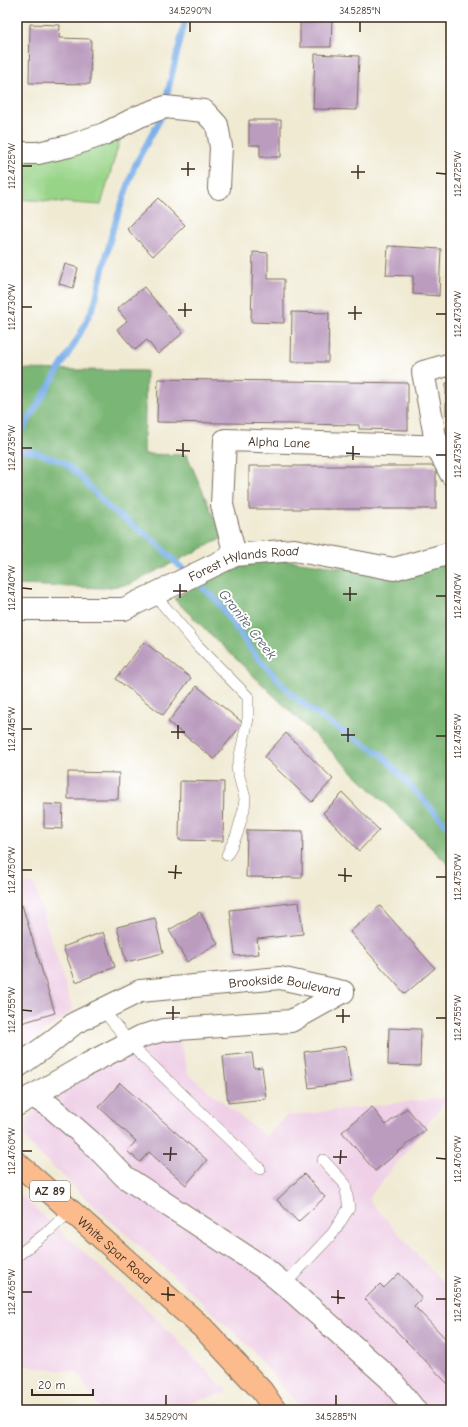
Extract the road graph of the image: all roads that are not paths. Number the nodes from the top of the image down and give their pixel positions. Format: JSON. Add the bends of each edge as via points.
{"nodes":[{"id":1,"x":17,"y":153,"type":"edge"},
{"id":2,"x":219,"y":188,"type":"dead end"},
{"id":3,"x":451,"y":364,"type":"edge"},
{"id":4,"x":444,"y":447,"type":"edge"},
{"id":5,"x":451,"y":474,"type":"edge"},
{"id":6,"x":451,"y":553,"type":"edge"},
{"id":7,"x":235,"y":556,"type":"junction"},
{"id":8,"x":154,"y":594,"type":"junction"},
{"id":9,"x":17,"y":609,"type":"edge"},
{"id":10,"x":227,"y":855,"type":"dead end"},
{"id":11,"x":102,"y":1009,"type":"junction"},
{"id":12,"x":130,"y":1042,"type":"junction"},
{"id":13,"x":17,"y":1067,"type":"edge"},
{"id":14,"x":25,"y":1100,"type":"edge"},
{"id":15,"x":323,"y":1160,"type":"dead end"},
{"id":16,"x":17,"y":1163,"type":"edge"},
{"id":17,"x":260,"y":1169,"type":"dead end"},
{"id":18,"x":71,"y":1210,"type":"junction"},
{"id":19,"x":17,"y":1256,"type":"edge"},
{"id":20,"x":284,"y":1285,"type":"junction"},
{"id":21,"x":275,"y":1410,"type":"edge"},
{"id":22,"x":415,"y":1410,"type":"edge"}],
"edges":[{"from":1,"to":2,"type":"street","via":[[38,153],[69,146],[104,134],[140,116],[170,107],[204,111],[217,125],[221,147]]},
{"from":3,"to":4,"type":"street","via":[[423,372]]},
{"from":4,"to":5,"type":"street"},
{"from":4,"to":7,"type":"street","name":"Alpha Lane","via":[[225,440],[222,505]]},
{"from":6,"to":7,"type":"street","name":"Forest Hylands Road","via":[[394,569],[294,550]]},
{"from":7,"to":8,"type":"street","name":"Forest Hylands Road"},
{"from":8,"to":9,"type":"street","name":"Forest Hylands Road","via":[[124,609]]},
{"from":8,"to":10,"type":"lane","via":[[197,645],[248,697],[248,719],[237,769],[245,798],[244,809],[237,834]]},
{"from":11,"to":12,"type":"lane"},
{"from":11,"to":12,"type":"street","name":"Brookside Boulevard","via":[[140,991],[280,978],[343,992],[292,1021],[164,1030]]},
{"from":11,"to":13,"type":"street","name":"Brookside Boulevard","via":[[75,1023]]},
{"from":12,"to":14,"type":"street","name":"Brookside Boulevard"},
{"from":12,"to":17,"type":"lane"},
{"from":14,"to":20,"type":"street","via":[[51,1107],[90,1141],[125,1178],[264,1268]]},
{"from":15,"to":20,"type":"lane","via":[[345,1184],[349,1208],[333,1233]]},
{"from":16,"to":18,"type":"main road","name":"White Spar Road","number":"AZ 89"},
{"from":18,"to":19,"type":"lane"},
{"from":18,"to":21,"type":"main road","name":"White Spar Road","number":"AZ 89","via":[[203,1328],[262,1391]]},
{"from":20,"to":22,"type":"street","via":[[390,1379]]}]}
